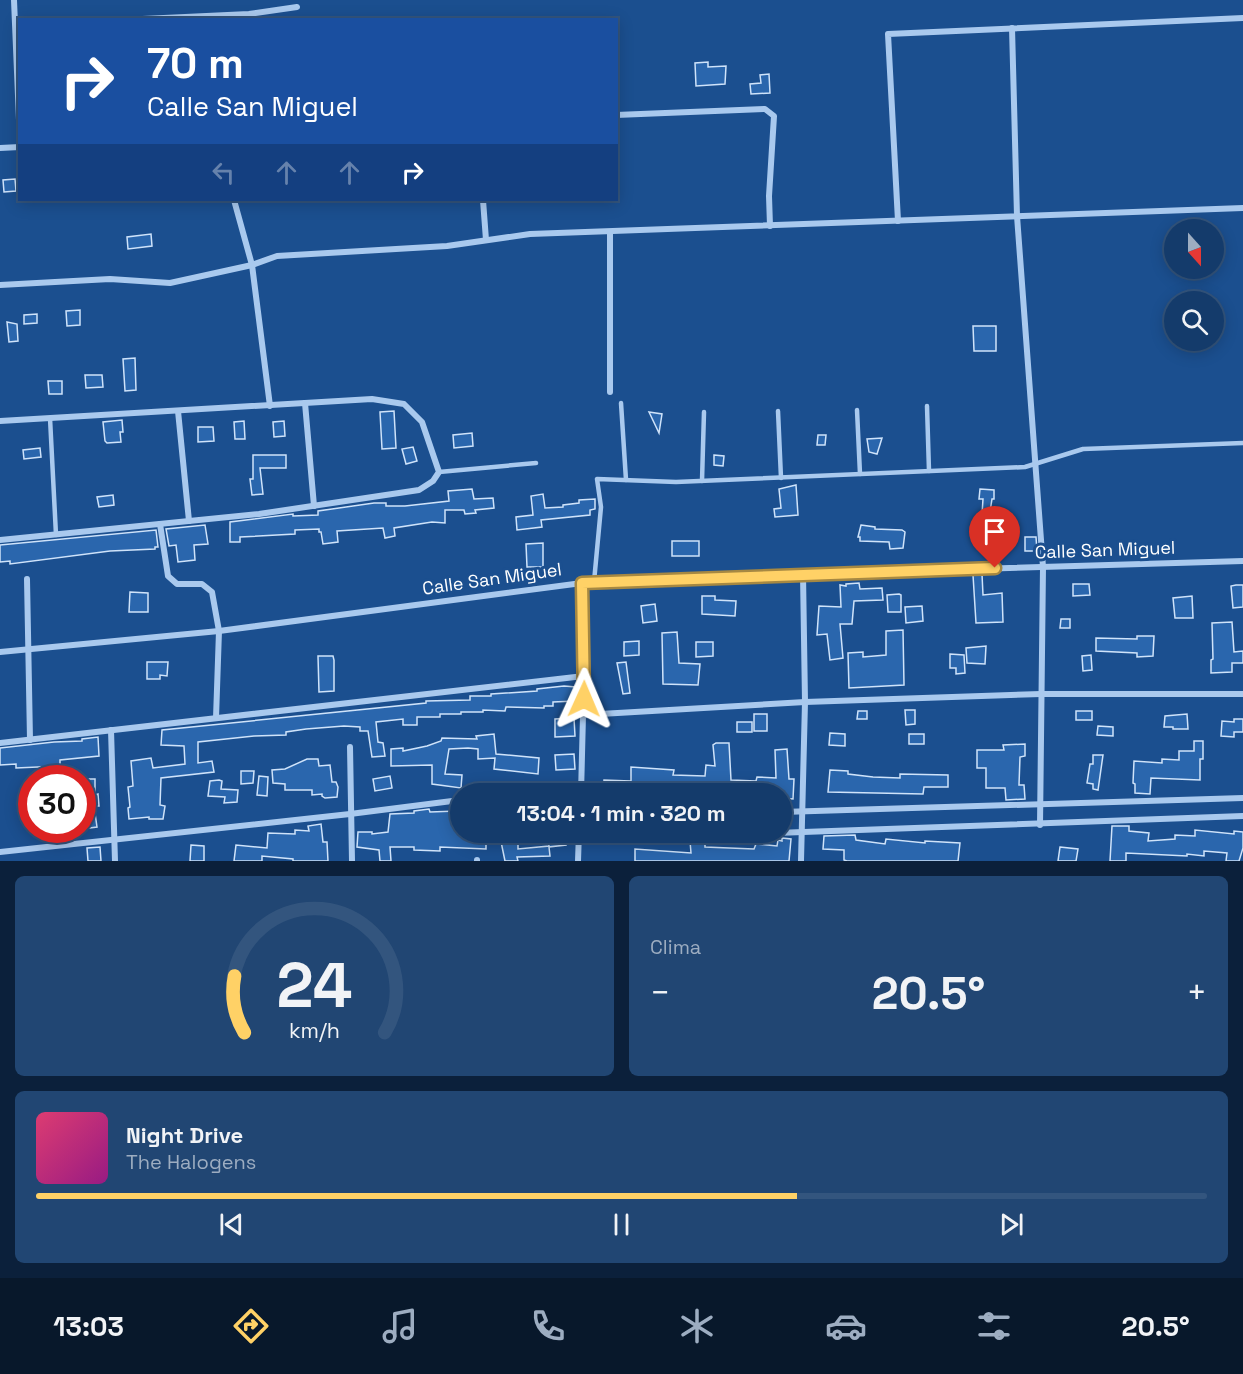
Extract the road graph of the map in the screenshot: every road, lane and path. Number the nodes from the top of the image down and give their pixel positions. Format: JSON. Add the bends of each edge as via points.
{"nodes":[{"id":1,"x":14,"y":0,"type":"edge"},
{"id":2,"x":297,"y":7,"type":"dead end"},
{"id":3,"x":249,"y":17,"type":"edge"},
{"id":4,"x":206,"y":18,"type":"edge"},
{"id":5,"x":1243,"y":18,"type":"edge"},
{"id":6,"x":17,"y":24,"type":"edge"},
{"id":7,"x":1012,"y":28,"type":"junction"},
{"id":8,"x":18,"y":64,"type":"edge"},
{"id":9,"x":618,"y":115,"type":"edge"},
{"id":10,"x":18,"y":145,"type":"edge"},
{"id":11,"x":0,"y":148,"type":"edge"},
{"id":12,"x":234,"y":201,"type":"edge"},
{"id":13,"x":483,"y":201,"type":"edge"},
{"id":14,"x":1243,"y":208,"type":"edge"},
{"id":15,"x":1017,"y":216,"type":"junction"},
{"id":16,"x":898,"y":221,"type":"junction"},
{"id":17,"x":770,"y":226,"type":"junction"},
{"id":18,"x":610,"y":232,"type":"junction"},
{"id":19,"x":486,"y":240,"type":"junction"},
{"id":20,"x":252,"y":265,"type":"junction"},
{"id":21,"x":0,"y":285,"type":"edge"},
{"id":22,"x":610,"y":392,"type":"dead end"},
{"id":23,"x":304,"y":403,"type":"junction"},
{"id":24,"x":621,"y":403,"type":"dead end"},
{"id":25,"x":270,"y":406,"type":"junction"},
{"id":26,"x":927,"y":406,"type":"dead end"},
{"id":27,"x":857,"y":410,"type":"dead end"},
{"id":28,"x":178,"y":411,"type":"junction"},
{"id":29,"x":778,"y":411,"type":"dead end"},
{"id":30,"x":704,"y":412,"type":"dead end"},
{"id":31,"x":50,"y":418,"type":"junction"},
{"id":32,"x":0,"y":421,"type":"edge"},
{"id":33,"x":1243,"y":443,"type":"edge"},
{"id":34,"x":536,"y":463,"type":"dead end"},
{"id":35,"x":1035,"y":464,"type":"junction"},
{"id":36,"x":929,"y":471,"type":"junction"},
{"id":37,"x":439,"y":472,"type":"junction"},
{"id":38,"x":860,"y":474,"type":"junction"},
{"id":39,"x":781,"y":478,"type":"junction"},
{"id":40,"x":626,"y":480,"type":"junction"},
{"id":41,"x":702,"y":481,"type":"junction"},
{"id":42,"x":314,"y":506,"type":"junction"},
{"id":43,"x":189,"y":521,"type":"junction"},
{"id":44,"x":160,"y":524,"type":"junction"},
{"id":45,"x":56,"y":535,"type":"junction"},
{"id":46,"x":0,"y":540,"type":"edge"},
{"id":47,"x":1243,"y":561,"type":"edge"},
{"id":48,"x":1043,"y":567,"type":"junction"},
{"id":49,"x":803,"y":574,"type":"junction"},
{"id":50,"x":27,"y":579,"type":"dead end"},
{"id":51,"x":594,"y":582,"type":"junction"},
{"id":52,"x":582,"y":583,"type":"junction"},
{"id":53,"x":219,"y":631,"type":"junction"},
{"id":54,"x":28,"y":650,"type":"junction"},
{"id":55,"x":0,"y":652,"type":"edge"},
{"id":56,"x":584,"y":676,"type":"junction"},
{"id":57,"x":1041,"y":694,"type":"junction"},
{"id":58,"x":1243,"y":694,"type":"edge"},
{"id":59,"x":805,"y":702,"type":"junction"},
{"id":60,"x":583,"y":715,"type":"junction"},
{"id":61,"x":216,"y":718,"type":"junction"},
{"id":62,"x":111,"y":730,"type":"junction"},
{"id":63,"x":30,"y":740,"type":"junction"},
{"id":64,"x":0,"y":743,"type":"edge"},
{"id":65,"x":350,"y":747,"type":"dead end"},
{"id":66,"x":582,"y":783,"type":"edge"},
{"id":67,"x":1243,"y":798,"type":"edge"},
{"id":68,"x":450,"y":801,"type":"edge"},
{"id":69,"x":1040,"y":804,"type":"junction"},
{"id":70,"x":792,"y":812,"type":"edge"},
{"id":71,"x":803,"y":812,"type":"junction"},
{"id":72,"x":350,"y":814,"type":"junction"},
{"id":73,"x":1243,"y":816,"type":"edge"},
{"id":74,"x":1040,"y":825,"type":"junction"},
{"id":75,"x":792,"y":832,"type":"edge"},
{"id":76,"x":803,"y":832,"type":"junction"},
{"id":77,"x":114,"y":839,"type":"junction"},
{"id":78,"x":579,"y":843,"type":"edge"},
{"id":79,"x":0,"y":852,"type":"edge"},
{"id":80,"x":115,"y":861,"type":"edge"},
{"id":81,"x":352,"y":861,"type":"edge"},
{"id":82,"x":578,"y":861,"type":"edge"},
{"id":83,"x":801,"y":861,"type":"edge"}],
"edges":[{"from":1,"to":6,"type":"street"},
{"from":2,"to":3,"type":"street"},
{"from":3,"to":4,"type":"street"},
{"from":5,"to":7,"type":"street"},
{"from":6,"to":8,"type":"street"},
{"from":7,"to":15,"type":"street"},
{"from":7,"to":16,"type":"street","via":[[888,34]]},
{"from":9,"to":17,"type":"street","via":[[765,109],[774,116]]},
{"from":10,"to":11,"type":"street"},
{"from":12,"to":20,"type":"street"},
{"from":13,"to":19,"type":"street"},
{"from":14,"to":15,"type":"street"},
{"from":15,"to":16,"type":"street"},
{"from":15,"to":35,"type":"street"},
{"from":16,"to":17,"type":"street"},
{"from":17,"to":18,"type":"street"},
{"from":18,"to":19,"type":"street","via":[[530,234]]},
{"from":18,"to":22,"type":"street"},
{"from":19,"to":20,"type":"street","via":[[447,246],[277,256]]},
{"from":20,"to":21,"type":"street","via":[[170,283],[110,279]]},
{"from":20,"to":25,"type":"street"},
{"from":23,"to":25,"type":"street"},
{"from":23,"to":37,"type":"street","via":[[372,399],[404,404],[422,422]]},
{"from":23,"to":42,"type":"street"},
{"from":24,"to":40,"type":"lane"},
{"from":25,"to":28,"type":"street"},
{"from":26,"to":36,"type":"lane"},
{"from":27,"to":38,"type":"lane"},
{"from":28,"to":31,"type":"street"},
{"from":28,"to":43,"type":"street"},
{"from":29,"to":39,"type":"lane"},
{"from":30,"to":41,"type":"lane"},
{"from":31,"to":32,"type":"street"},
{"from":31,"to":45,"type":"lane"},
{"from":33,"to":35,"type":"lane","via":[[1083,448]]},
{"from":34,"to":37,"type":"lane"},
{"from":35,"to":36,"type":"lane"},
{"from":35,"to":48,"type":"street"},
{"from":36,"to":38,"type":"lane"},
{"from":37,"to":42,"type":"street","via":[[419,490]]},
{"from":38,"to":39,"type":"lane"},
{"from":39,"to":41,"type":"lane"},
{"from":40,"to":41,"type":"lane"},
{"from":40,"to":51,"type":"lane","via":[[597,479],[601,507]]},
{"from":42,"to":43,"type":"street"},
{"from":43,"to":44,"type":"street"},
{"from":44,"to":45,"type":"street"},
{"from":44,"to":53,"type":"street","via":[[168,576],[177,584],[202,584],[212,592]]},
{"from":45,"to":46,"type":"street"},
{"from":47,"to":48,"type":"street","name":"Calle San Miguel"},
{"from":48,"to":49,"type":"street","name":"Calle San Miguel"},
{"from":48,"to":57,"type":"street"},
{"from":49,"to":51,"type":"street","name":"Calle San Miguel"},
{"from":49,"to":59,"type":"street"},
{"from":50,"to":54,"type":"street"},
{"from":51,"to":52,"type":"street","name":"Calle San Miguel"},
{"from":52,"to":53,"type":"street","name":"Calle San Miguel"},
{"from":52,"to":56,"type":"street"},
{"from":53,"to":54,"type":"street","name":"Calle San Miguel"},
{"from":53,"to":61,"type":"street"},
{"from":54,"to":55,"type":"street","name":"Calle San Miguel"},
{"from":54,"to":63,"type":"street"},
{"from":56,"to":60,"type":"street"},
{"from":56,"to":61,"type":"street"},
{"from":57,"to":58,"type":"street"},
{"from":57,"to":59,"type":"street"},
{"from":57,"to":69,"type":"street"},
{"from":59,"to":60,"type":"street"},
{"from":59,"to":71,"type":"street"},
{"from":60,"to":66,"type":"street"},
{"from":61,"to":62,"type":"street"},
{"from":62,"to":63,"type":"street"},
{"from":62,"to":77,"type":"street"},
{"from":63,"to":64,"type":"street"},
{"from":65,"to":72,"type":"street"},
{"from":67,"to":69,"type":"street"},
{"from":68,"to":72,"type":"street"},
{"from":69,"to":71,"type":"street"},
{"from":69,"to":74,"type":"street"},
{"from":70,"to":71,"type":"street"},
{"from":71,"to":76,"type":"street"},
{"from":72,"to":77,"type":"street"},
{"from":72,"to":81,"type":"street"},
{"from":73,"to":74,"type":"street"},
{"from":74,"to":76,"type":"street"},
{"from":75,"to":76,"type":"street"},
{"from":76,"to":83,"type":"street"},
{"from":77,"to":79,"type":"street"},
{"from":77,"to":80,"type":"street"},
{"from":78,"to":82,"type":"street"}]}
